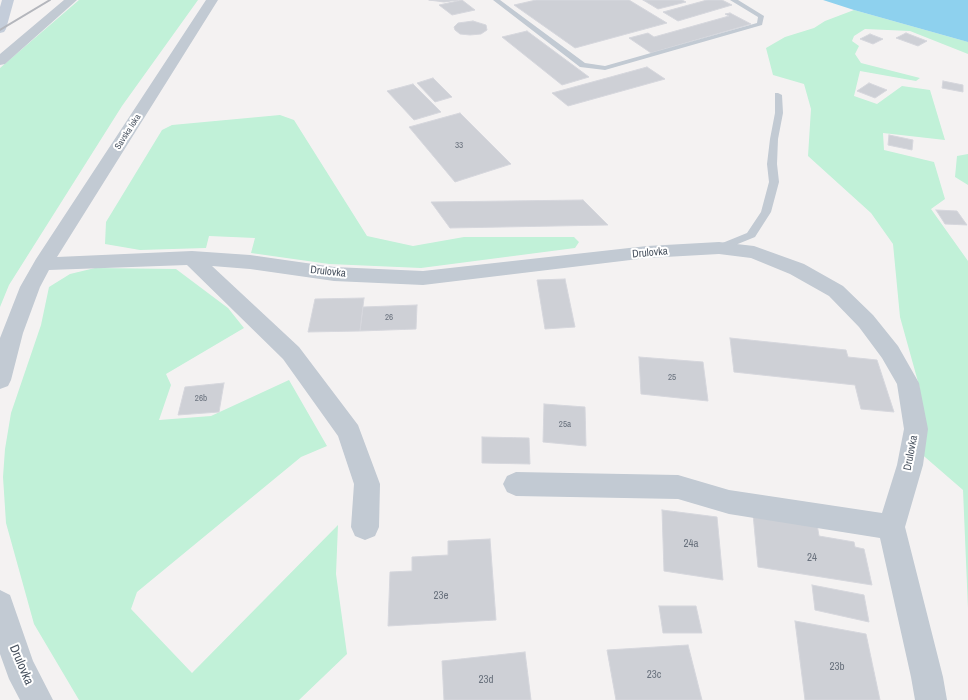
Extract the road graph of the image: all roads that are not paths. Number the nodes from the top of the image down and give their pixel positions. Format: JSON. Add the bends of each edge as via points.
{"nodes":[{"id":1,"x":8,"y":0,"type":"edge"},
{"id":2,"x":71,"y":0,"type":"edge"},
{"id":3,"x":212,"y":0,"type":"edge"},
{"id":4,"x":507,"y":0,"type":"edge"},
{"id":5,"x":733,"y":0,"type":"edge"},
{"id":6,"x":497,"y":1,"type":"edge"},
{"id":7,"x":0,"y":29,"type":"edge"},
{"id":8,"x":0,"y":61,"type":"edge"},
{"id":9,"x":778,"y":95,"type":"dead end"},
{"id":10,"x":719,"y":248,"type":"junction"},
{"id":11,"x":192,"y":258,"type":"junction"},
{"id":12,"x":43,"y":264,"type":"junction"},
{"id":13,"x":0,"y":380,"type":"edge"},
{"id":14,"x":516,"y":484,"type":"dead end"},
{"id":15,"x":365,"y":527,"type":"dead end"},
{"id":16,"x":891,"y":527,"type":"junction"},
{"id":17,"x":0,"y":605,"type":"edge"},
{"id":18,"x":37,"y":700,"type":"edge"},
{"id":19,"x":930,"y":700,"type":"edge"}],
"edges":[{"from":1,"to":7,"type":"street"},
{"from":2,"to":8,"type":"street"},
{"from":3,"to":12,"type":"street","name":"Savska loka"},
{"from":4,"to":6,"type":"lane"},
{"from":5,"to":6,"type":"lane","via":[[761,16],[760,24],[606,68],[583,65]]},
{"from":9,"to":10,"type":"lane","via":[[779,113],[772,164],[774,182],[766,212],[751,234]]},
{"from":10,"to":11,"type":"street","name":"Drulovka","via":[[647,252],[423,278],[334,274],[250,262]]},
{"from":10,"to":16,"type":"street","name":"Drulovka","via":[[754,252],[797,269],[836,291],[866,321],[890,352],[908,383],[916,429],[910,465]]},
{"from":11,"to":12,"type":"street","name":"Drulovka"},
{"from":11,"to":15,"type":"street","via":[[291,353],[349,432],[368,484]]},
{"from":12,"to":13,"type":"street","via":[[30,287],[12,333]]},
{"from":14,"to":16,"type":"street","via":[[678,487],[729,502]]},
{"from":16,"to":19,"type":"street","via":[[927,677]]},
{"from":17,"to":18,"type":"street","name":"Drulovka","via":[[20,668]]}]}
